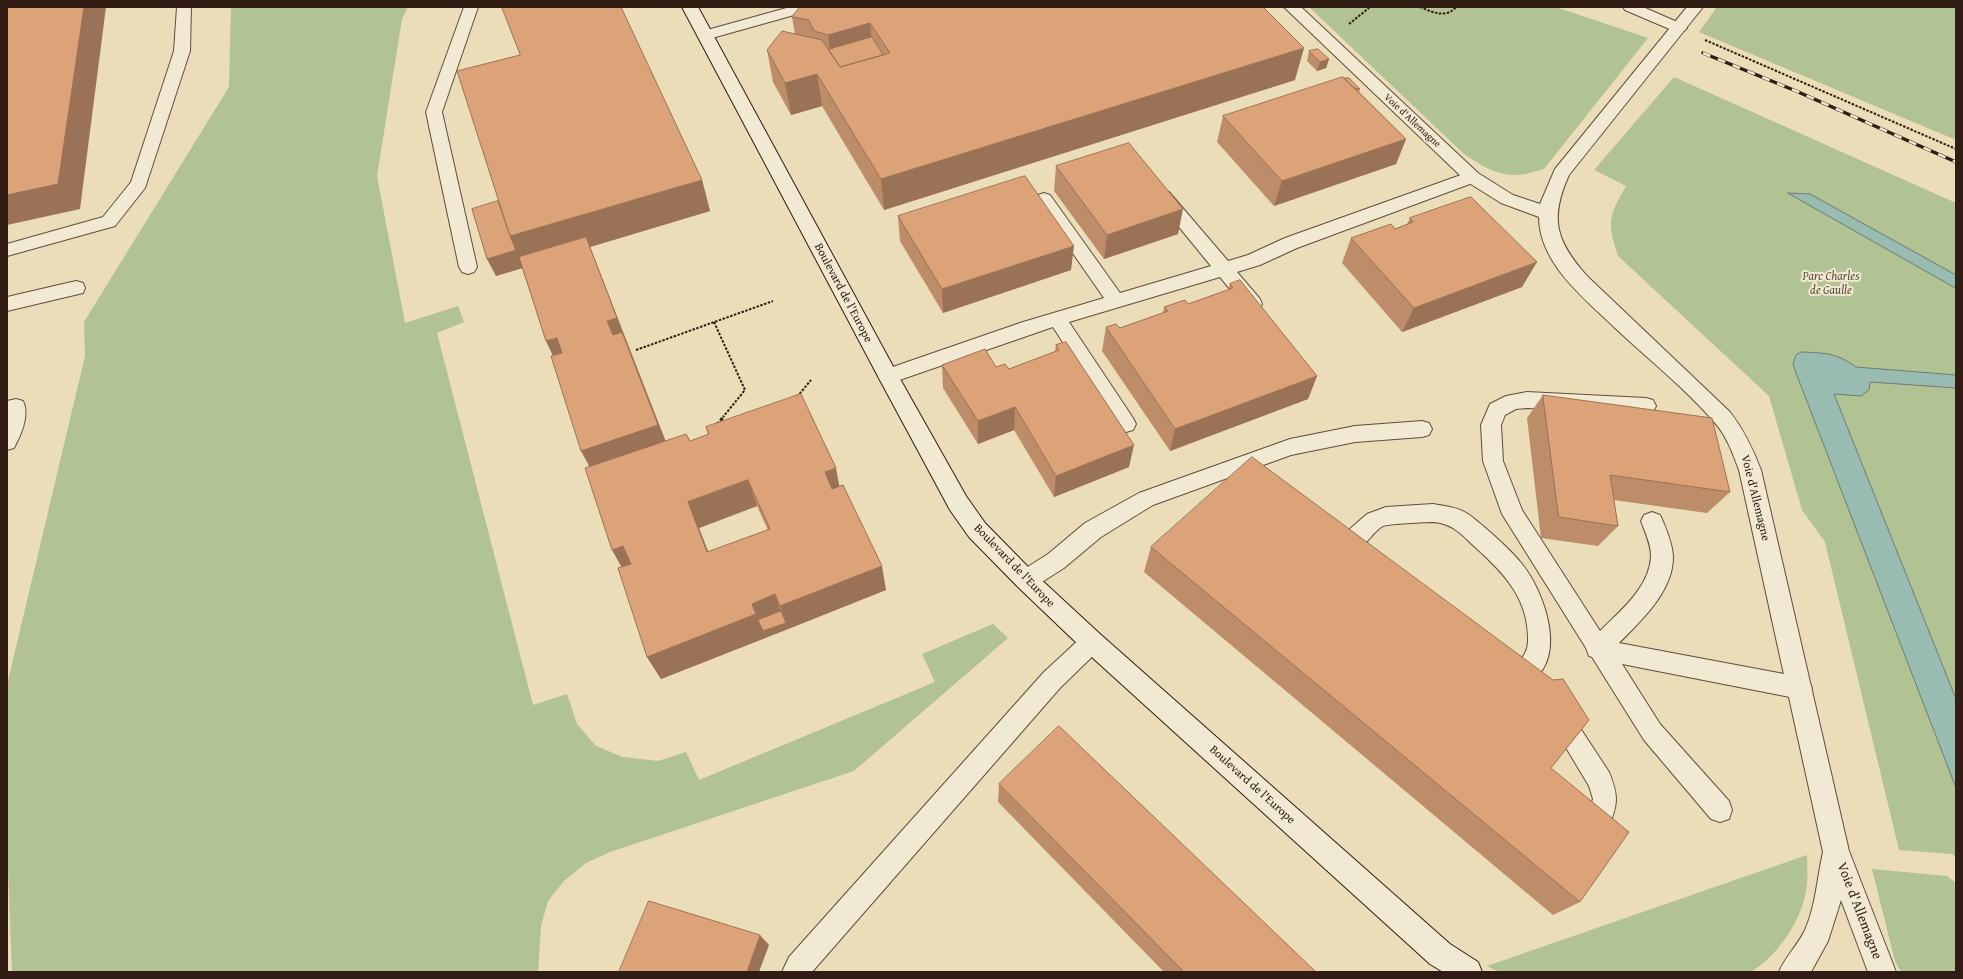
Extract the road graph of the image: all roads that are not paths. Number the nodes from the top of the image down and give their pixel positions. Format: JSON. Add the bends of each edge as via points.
{"nodes":[{"id":1,"x":184,"y":7,"type":"edge"},
{"id":2,"x":471,"y":7,"type":"edge"},
{"id":3,"x":690,"y":7,"type":"edge"},
{"id":4,"x":807,"y":7,"type":"edge"},
{"id":5,"x":1292,"y":7,"type":"edge"},
{"id":6,"x":1630,"y":7,"type":"edge"},
{"id":7,"x":1695,"y":7,"type":"edge"},
{"id":8,"x":1679,"y":28,"type":"junction"},
{"id":9,"x":705,"y":35,"type":"junction"},
{"id":10,"x":1472,"y":177,"type":"junction"},
{"id":11,"x":1158,"y":191,"type":"edge"},
{"id":12,"x":1044,"y":199,"type":"dead end"},
{"id":13,"x":1547,"y":213,"type":"junction"},
{"id":14,"x":7,"y":250,"type":"edge"},
{"id":15,"x":468,"y":267,"type":"dead end"},
{"id":16,"x":1224,"y":269,"type":"junction"},
{"id":17,"x":76,"y":288,"type":"dead end"},
{"id":18,"x":1116,"y":301,"type":"junction"},
{"id":19,"x":7,"y":304,"type":"edge"},
{"id":20,"x":1263,"y":316,"type":"edge"},
{"id":21,"x":1057,"y":319,"type":"junction"},
{"id":22,"x":888,"y":376,"type":"junction"},
{"id":23,"x":1646,"y":406,"type":"dead end"},
{"id":24,"x":7,"y":409,"type":"edge"},
{"id":25,"x":1126,"y":424,"type":"dead end"},
{"id":26,"x":1422,"y":429,"type":"dead end"},
{"id":27,"x":7,"y":442,"type":"edge"},
{"id":28,"x":1246,"y":463,"type":"junction"},
{"id":29,"x":1265,"y":477,"type":"edge"},
{"id":30,"x":1652,"y":521,"type":"dead end"},
{"id":31,"x":1333,"y":528,"type":"edge"},
{"id":32,"x":1351,"y":542,"type":"junction"},
{"id":33,"x":1370,"y":556,"type":"edge"},
{"id":34,"x":1026,"y":580,"type":"junction"},
{"id":35,"x":1092,"y":642,"type":"junction"},
{"id":36,"x":1597,"y":648,"type":"junction"},
{"id":37,"x":1506,"y":659,"type":"edge"},
{"id":38,"x":1524,"y":673,"type":"junction"},
{"id":39,"x":1800,"y":688,"type":"junction"},
{"id":40,"x":1720,"y":810,"type":"dead end"},
{"id":41,"x":1598,"y":819,"type":"edge"},
{"id":42,"x":1836,"y":851,"type":"junction"},
{"id":43,"x":1447,"y":963,"type":"edge"},
{"id":44,"x":796,"y":972,"type":"edge"},
{"id":45,"x":1468,"y":972,"type":"edge"},
{"id":46,"x":1793,"y":972,"type":"edge"},
{"id":47,"x":1882,"y":972,"type":"edge"}],
"edges":[{"from":1,"to":14,"type":"lane","via":[[182,51],[139,184],[109,222]]},
{"from":2,"to":15,"type":"lane","via":[[434,112]]},
{"from":3,"to":9,"type":"street","name":"Boulevard de l'Europe"},
{"from":4,"to":9,"type":"lane"},
{"from":5,"to":10,"type":"street","name":"Voie d'Allemagne"},
{"from":6,"to":8,"type":"lane"},
{"from":7,"to":8,"type":"street","name":"Voie d'Allemagne"},
{"from":8,"to":13,"type":"street","name":"Voie d'Allemagne","via":[[1567,165],[1556,184]]},
{"from":9,"to":22,"type":"street","name":"Boulevard de l'Europe"},
{"from":10,"to":13,"type":"street","name":"Voie d'Allemagne","via":[[1507,199]]},
{"from":10,"to":16,"type":"lane"},
{"from":11,"to":16,"type":"lane"},
{"from":12,"to":18,"type":"lane"},
{"from":13,"to":39,"type":"street","name":"Voie d'Allemagne","via":[[1550,233],[1571,270],[1715,409],[1735,433],[1750,470]]},
{"from":16,"to":18,"type":"lane"},
{"from":16,"to":20,"type":"lane"},
{"from":17,"to":19,"type":"lane"},
{"from":18,"to":21,"type":"lane"},
{"from":21,"to":22,"type":"lane"},
{"from":21,"to":25,"type":"lane"},
{"from":22,"to":34,"type":"street","name":"Boulevard de l'Europe","via":[[958,504],[977,530]]},
{"from":23,"to":36,"type":"lane","via":[[1527,400],[1513,402],[1497,410],[1491,425],[1494,461],[1513,514]]},
{"from":24,"to":27,"type":"lane","via":[[16,407]]},
{"from":26,"to":28,"type":"lane","via":[[1355,434],[1290,447]]},
{"from":28,"to":29,"type":"lane"},
{"from":28,"to":34,"type":"lane","via":[[1146,499],[1093,530],[1056,562]]},
{"from":30,"to":36,"type":"lane","via":[[1662,556],[1656,581],[1640,605]]},
{"from":31,"to":32,"type":"lane"},
{"from":32,"to":33,"type":"lane"},
{"from":32,"to":38,"type":"lane","via":[[1375,520],[1386,516],[1434,513],[1460,520],[1514,571],[1527,593],[1540,634],[1539,650],[1534,662]]},
{"from":34,"to":35,"type":"street","name":"Boulevard de l'Europe"},
{"from":35,"to":43,"type":"street","name":"Boulevard de l'Europe"},
{"from":35,"to":44,"type":"lane","via":[[1052,680]]},
{"from":36,"to":39,"type":"lane"},
{"from":36,"to":40,"type":"lane","via":[[1652,732]]},
{"from":37,"to":38,"type":"lane"},
{"from":38,"to":41,"type":"lane","via":[[1545,695],[1600,781],[1605,799]]},
{"from":39,"to":42,"type":"street","name":"Voie d'Allemagne"},
{"from":42,"to":46,"type":"street","name":"Voie d'Allemagne","via":[[1828,899],[1816,937]]},
{"from":42,"to":47,"type":"street","name":"Voie d'Allemagne"},
{"from":43,"to":45,"type":"street","name":"Boulevard de l'Europe"}]}
